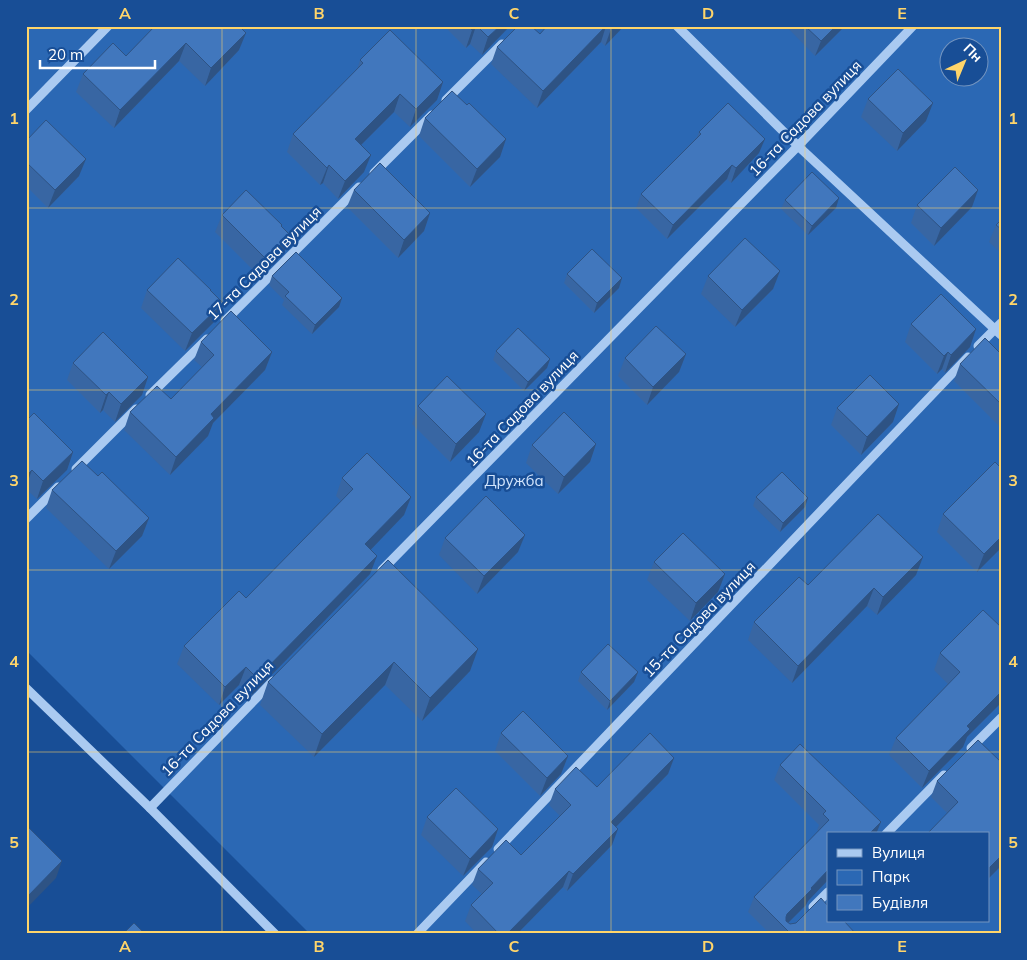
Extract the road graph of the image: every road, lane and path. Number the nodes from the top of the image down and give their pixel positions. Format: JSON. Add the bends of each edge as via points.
{"nodes":[{"id":1,"x":108,"y":26,"type":"edge"},
{"id":2,"x":677,"y":26,"type":"edge"},
{"id":3,"x":913,"y":26,"type":"edge"},
{"id":4,"x":506,"y":40,"type":"edge"},
{"id":5,"x":443,"y":104,"type":"edge"},
{"id":6,"x":26,"y":110,"type":"edge"},
{"id":7,"x":436,"y":111,"type":"edge"},
{"id":8,"x":798,"y":146,"type":"junction"},
{"id":9,"x":217,"y":329,"type":"edge"},
{"id":10,"x":999,"y":329,"type":"edge"},
{"id":11,"x":210,"y":336,"type":"edge"},
{"id":12,"x":146,"y":399,"type":"edge"},
{"id":13,"x":139,"y":406,"type":"edge"},
{"id":14,"x":69,"y":476,"type":"edge"},
{"id":15,"x":62,"y":484,"type":"edge"},
{"id":16,"x":26,"y":519,"type":"edge"},
{"id":17,"x":374,"y":578,"type":"edge"},
{"id":18,"x":276,"y":678,"type":"edge"},
{"id":19,"x":26,"y":688,"type":"edge"},
{"id":20,"x":1001,"y":718,"type":"edge"},
{"id":21,"x":967,"y":752,"type":"edge"},
{"id":22,"x":953,"y":766,"type":"edge"},
{"id":23,"x":150,"y":808,"type":"junction"},
{"id":24,"x":888,"y":832,"type":"edge"},
{"id":25,"x":827,"y":893,"type":"edge"},
{"id":26,"x":807,"y":913,"type":"edge"},
{"id":27,"x":275,"y":934,"type":"edge"},
{"id":28,"x":417,"y":934,"type":"edge"}],
"edges":[{"from":1,"to":6,"type":"street"},
{"from":2,"to":8,"type":"street"},
{"from":3,"to":8,"type":"street","name":"16-та Садова вулиця"},
{"from":4,"to":5,"type":"street"},
{"from":7,"to":9,"type":"street","name":"17-та Садова вулиця"},
{"from":8,"to":10,"type":"street"},
{"from":8,"to":17,"type":"street","name":"16-та Садова вулиця"},
{"from":10,"to":28,"type":"street","name":"15-та Садова вулиця"},
{"from":11,"to":12,"type":"street","name":"17-та Садова вулиця"},
{"from":13,"to":14,"type":"street"},
{"from":15,"to":16,"type":"street"},
{"from":18,"to":23,"type":"street","name":"16-та Садова вулиця"},
{"from":19,"to":23,"type":"street"},
{"from":20,"to":21,"type":"street"},
{"from":22,"to":24,"type":"street"},
{"from":23,"to":27,"type":"street"},
{"from":25,"to":26,"type":"street"}]}
